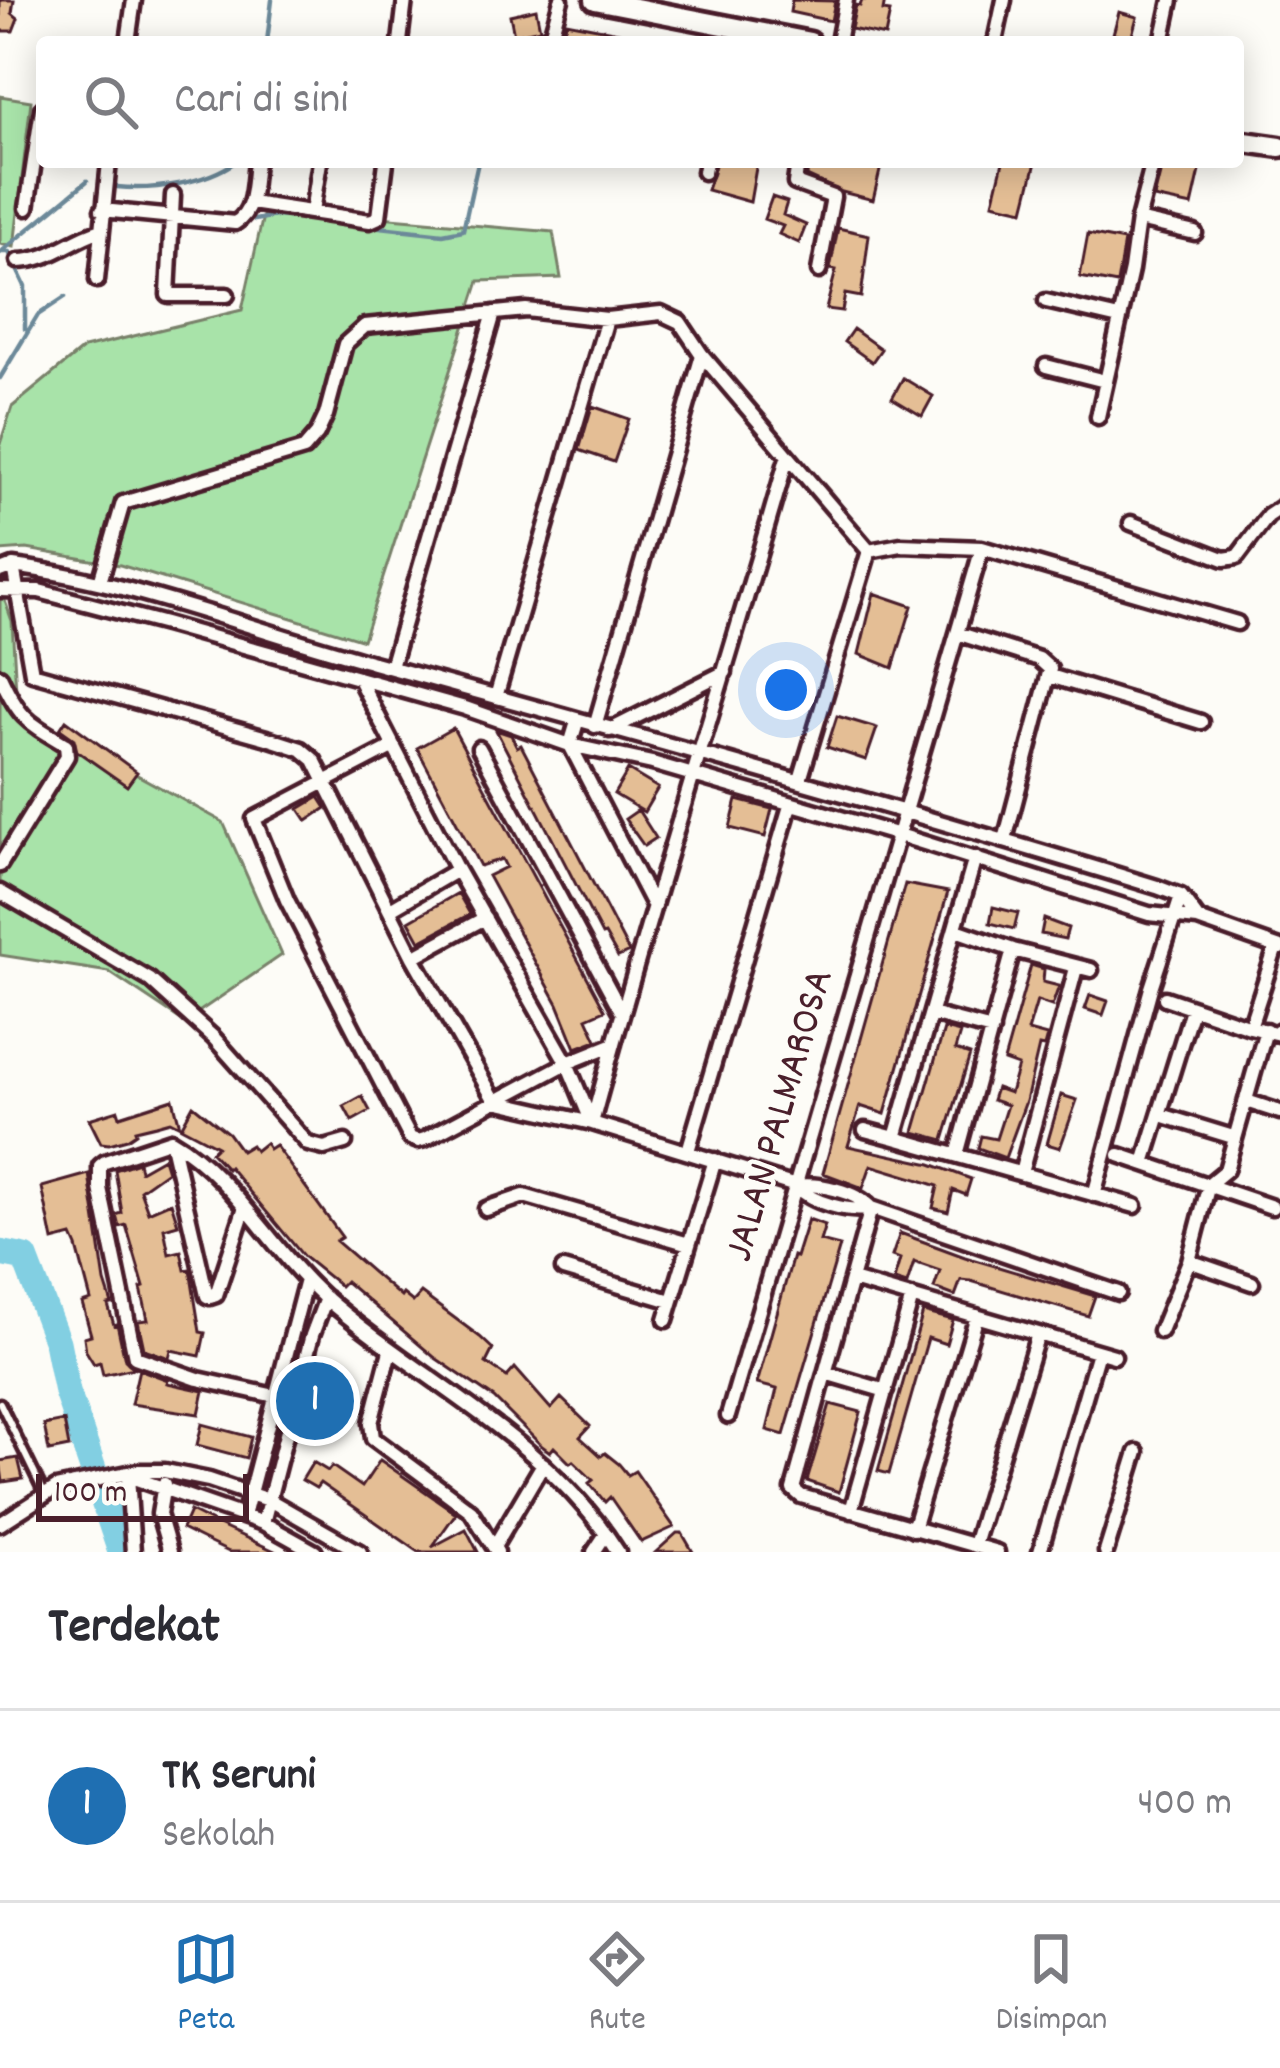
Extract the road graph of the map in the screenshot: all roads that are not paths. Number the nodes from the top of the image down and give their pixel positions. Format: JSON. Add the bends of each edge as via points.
{"nodes":[{"id":1,"x":134,"y":0,"type":"edge"},
{"id":2,"x":405,"y":0,"type":"edge"},
{"id":3,"x":561,"y":0,"type":"edge"},
{"id":4,"x":595,"y":0,"type":"edge"},
{"id":5,"x":846,"y":0,"type":"edge"},
{"id":6,"x":1004,"y":0,"type":"edge"},
{"id":7,"x":1171,"y":0,"type":"edge"},
{"id":8,"x":655,"y":5,"type":"edge"},
{"id":9,"x":129,"y":36,"type":"edge"},
{"id":10,"x":401,"y":36,"type":"edge"},
{"id":11,"x":548,"y":36,"type":"edge"},
{"id":12,"x":742,"y":36,"type":"edge"},
{"id":13,"x":839,"y":36,"type":"edge"},
{"id":14,"x":996,"y":36,"type":"edge"},
{"id":15,"x":1163,"y":36,"type":"edge"},
{"id":16,"x":1244,"y":142,"type":"edge"},
{"id":17,"x":1280,"y":147,"type":"edge"},
{"id":18,"x":36,"y":157,"type":"edge"},
{"id":19,"x":108,"y":168,"type":"edge"},
{"id":20,"x":255,"y":168,"type":"edge"},
{"id":21,"x":319,"y":168,"type":"edge"},
{"id":22,"x":385,"y":168,"type":"edge"},
{"id":23,"x":797,"y":168,"type":"edge"},
{"id":24,"x":1151,"y":168,"type":"edge"},
{"id":25,"x":173,"y":195,"type":"dead end"},
{"id":26,"x":251,"y":203,"type":"junction"},
{"id":27,"x":27,"y":208,"type":"dead end"},
{"id":28,"x":102,"y":210,"type":"junction"},
{"id":29,"x":312,"y":212,"type":"junction"},
{"id":30,"x":169,"y":218,"type":"junction"},
{"id":31,"x":1138,"y":220,"type":"junction"},
{"id":32,"x":99,"y":231,"type":"junction"},
{"id":33,"x":1195,"y":233,"type":"dead end"},
{"id":34,"x":18,"y":261,"type":"dead end"},
{"id":35,"x":818,"y":271,"type":"dead end"},
{"id":36,"x":97,"y":280,"type":"dead end"},
{"id":37,"x":227,"y":295,"type":"dead end"},
{"id":38,"x":1046,"y":301,"type":"dead end"},
{"id":39,"x":494,"y":314,"type":"junction"},
{"id":40,"x":1119,"y":318,"type":"junction"},
{"id":41,"x":607,"y":319,"type":"junction"},
{"id":42,"x":702,"y":355,"type":"junction"},
{"id":43,"x":1046,"y":366,"type":"dead end"},
{"id":44,"x":1105,"y":380,"type":"junction"},
{"id":45,"x":1097,"y":417,"type":"dead end"},
{"id":46,"x":787,"y":458,"type":"junction"},
{"id":47,"x":1280,"y":508,"type":"edge"},
{"id":48,"x":1131,"y":523,"type":"dead end"},
{"id":49,"x":982,"y":548,"type":"junction"},
{"id":50,"x":868,"y":551,"type":"junction"},
{"id":51,"x":6,"y":568,"type":"edge"},
{"id":52,"x":100,"y":582,"type":"junction"},
{"id":53,"x":15,"y":587,"type":"junction"},
{"id":54,"x":0,"y":590,"type":"edge"},
{"id":55,"x":1238,"y":623,"type":"dead end"},
{"id":56,"x":960,"y":634,"type":"junction"},
{"id":57,"x":364,"y":660,"type":"junction"},
{"id":58,"x":391,"y":667,"type":"junction"},
{"id":59,"x":726,"y":671,"type":"junction"},
{"id":60,"x":0,"y":676,"type":"edge"},
{"id":61,"x":1051,"y":676,"type":"junction"},
{"id":62,"x":359,"y":679,"type":"junction"},
{"id":63,"x":496,"y":697,"type":"junction"},
{"id":64,"x":577,"y":722,"type":"junction"},
{"id":65,"x":1201,"y":722,"type":"dead end"},
{"id":66,"x":595,"y":726,"type":"junction"},
{"id":67,"x":610,"y":730,"type":"junction"},
{"id":68,"x":570,"y":745,"type":"junction"},
{"id":69,"x":392,"y":747,"type":"junction"},
{"id":70,"x":479,"y":748,"type":"dead end"},
{"id":71,"x":698,"y":753,"type":"junction"},
{"id":72,"x":691,"y":774,"type":"junction"},
{"id":73,"x":326,"y":780,"type":"junction"},
{"id":74,"x":800,"y":780,"type":"junction"},
{"id":75,"x":790,"y":806,"type":"junction"},
{"id":76,"x":904,"y":811,"type":"junction"},
{"id":77,"x":899,"y":835,"type":"junction"},
{"id":78,"x":1005,"y":840,"type":"junction"},
{"id":79,"x":975,"y":858,"type":"junction"},
{"id":80,"x":0,"y":865,"type":"edge"},
{"id":81,"x":457,"y":870,"type":"junction"},
{"id":82,"x":0,"y":892,"type":"edge"},
{"id":83,"x":1181,"y":896,"type":"junction"},
{"id":84,"x":652,"y":903,"type":"junction"},
{"id":85,"x":392,"y":908,"type":"junction"},
{"id":86,"x":485,"y":918,"type":"junction"},
{"id":87,"x":1172,"y":919,"type":"junction"},
{"id":88,"x":1198,"y":919,"type":"junction"},
{"id":89,"x":956,"y":930,"type":"junction"},
{"id":90,"x":1278,"y":948,"type":"edge"},
{"id":91,"x":1013,"y":950,"type":"junction"},
{"id":92,"x":413,"y":957,"type":"junction"},
{"id":93,"x":1076,"y":968,"type":"junction"},
{"id":94,"x":1091,"y":970,"type":"dead end"},
{"id":95,"x":1165,"y":998,"type":"dead end"},
{"id":96,"x":1192,"y":1009,"type":"junction"},
{"id":97,"x":622,"y":1012,"type":"junction"},
{"id":98,"x":931,"y":1013,"type":"junction"},
{"id":99,"x":1250,"y":1027,"type":"junction"},
{"id":100,"x":992,"y":1030,"type":"junction"},
{"id":101,"x":1276,"y":1033,"type":"edge"},
{"id":102,"x":614,"y":1044,"type":"junction"},
{"id":103,"x":567,"y":1063,"type":"junction"},
{"id":104,"x":495,"y":1101,"type":"junction"},
{"id":105,"x":1246,"y":1101,"type":"junction"},
{"id":106,"x":1280,"y":1112,"type":"edge"},
{"id":107,"x":1161,"y":1115,"type":"junction"},
{"id":108,"x":592,"y":1123,"type":"junction"},
{"id":109,"x":865,"y":1130,"type":"dead end"},
{"id":110,"x":1233,"y":1137,"type":"junction"},
{"id":111,"x":895,"y":1138,"type":"junction"},
{"id":112,"x":171,"y":1140,"type":"junction"},
{"id":113,"x":345,"y":1142,"type":"dead end"},
{"id":114,"x":688,"y":1151,"type":"junction"},
{"id":115,"x":957,"y":1155,"type":"junction"},
{"id":116,"x":1119,"y":1155,"type":"dead end"},
{"id":117,"x":715,"y":1160,"type":"junction"},
{"id":118,"x":1144,"y":1163,"type":"junction"},
{"id":119,"x":1021,"y":1173,"type":"junction"},
{"id":120,"x":1209,"y":1184,"type":"junction"},
{"id":121,"x":796,"y":1186,"type":"junction"},
{"id":122,"x":1094,"y":1195,"type":"junction"},
{"id":123,"x":1135,"y":1206,"type":"dead end"},
{"id":124,"x":872,"y":1208,"type":"junction"},
{"id":125,"x":1272,"y":1208,"type":"dead end"},
{"id":126,"x":486,"y":1209,"type":"dead end"},
{"id":127,"x":244,"y":1210,"type":"junction"},
{"id":128,"x":689,"y":1244,"type":"junction"},
{"id":129,"x":1189,"y":1261,"type":"junction"},
{"id":130,"x":562,"y":1269,"type":"dead end"},
{"id":131,"x":306,"y":1280,"type":"junction"},
{"id":132,"x":852,"y":1280,"type":"junction"},
{"id":133,"x":1252,"y":1283,"type":"dead end"},
{"id":134,"x":1118,"y":1293,"type":"dead end"},
{"id":135,"x":912,"y":1297,"type":"junction"},
{"id":136,"x":326,"y":1298,"type":"junction"},
{"id":137,"x":671,"y":1301,"type":"junction"},
{"id":138,"x":976,"y":1316,"type":"junction"},
{"id":139,"x":667,"y":1320,"type":"dead end"},
{"id":140,"x":1160,"y":1331,"type":"dead end"},
{"id":141,"x":1038,"y":1334,"type":"junction"},
{"id":142,"x":390,"y":1351,"type":"junction"},
{"id":143,"x":1098,"y":1352,"type":"junction"},
{"id":144,"x":1114,"y":1356,"type":"dead end"},
{"id":145,"x":825,"y":1373,"type":"junction"},
{"id":146,"x":886,"y":1391,"type":"junction"},
{"id":147,"x":275,"y":1396,"type":"junction"},
{"id":148,"x":0,"y":1403,"type":"edge"},
{"id":149,"x":728,"y":1416,"type":"dead end"},
{"id":150,"x":1137,"y":1452,"type":"dead end"},
{"id":151,"x":543,"y":1464,"type":"junction"},
{"id":152,"x":165,"y":1471,"type":"junction"},
{"id":153,"x":128,"y":1476,"type":"junction"},
{"id":154,"x":164,"y":1486,"type":"junction"},
{"id":155,"x":44,"y":1492,"type":"junction"},
{"id":156,"x":251,"y":1494,"type":"junction"},
{"id":157,"x":271,"y":1501,"type":"junction"},
{"id":158,"x":851,"y":1511,"type":"junction"},
{"id":159,"x":244,"y":1516,"type":"junction"},
{"id":160,"x":263,"y":1523,"type":"junction"},
{"id":161,"x":0,"y":1524,"type":"edge"},
{"id":162,"x":913,"y":1528,"type":"junction"},
{"id":163,"x":606,"y":1534,"type":"junction"},
{"id":164,"x":974,"y":1546,"type":"junction"},
{"id":165,"x":496,"y":1550,"type":"edge"},
{"id":166,"x":133,"y":1552,"type":"edge"},
{"id":167,"x":170,"y":1552,"type":"edge"},
{"id":168,"x":315,"y":1552,"type":"edge"},
{"id":169,"x":360,"y":1552,"type":"edge"},
{"id":170,"x":595,"y":1552,"type":"edge"},
{"id":171,"x":618,"y":1552,"type":"edge"},
{"id":172,"x":997,"y":1552,"type":"edge"},
{"id":173,"x":1040,"y":1552,"type":"edge"},
{"id":174,"x":1106,"y":1552,"type":"edge"}],
"edges":[{"from":1,"to":9,"type":"street"},
{"from":2,"to":10,"type":"street"},
{"from":3,"to":11,"type":"street"},
{"from":4,"to":8,"type":"street"},
{"from":5,"to":13,"type":"street"},
{"from":6,"to":14,"type":"street"},
{"from":7,"to":15,"type":"street"},
{"from":8,"to":12,"type":"street"},
{"from":16,"to":17,"type":"street"},
{"from":18,"to":27,"type":"street"},
{"from":19,"to":28,"type":"street"},
{"from":20,"to":26,"type":"street"},
{"from":21,"to":29,"type":"street"},
{"from":22,"to":29,"type":"street","via":[[379,217]]},
{"from":23,"to":35,"type":"street","via":[[796,184],[833,196]]},
{"from":24,"to":31,"type":"street"},
{"from":25,"to":30,"type":"street"},
{"from":26,"to":29,"type":"street"},
{"from":26,"to":30,"type":"street","via":[[235,223]]},
{"from":28,"to":30,"type":"street"},
{"from":28,"to":32,"type":"street"},
{"from":30,"to":37,"type":"street","via":[[168,295]]},
{"from":31,"to":33,"type":"street"},
{"from":31,"to":40,"type":"street"},
{"from":32,"to":34,"type":"street","via":[[52,256]]},
{"from":32,"to":36,"type":"street"},
{"from":38,"to":40,"type":"street"},
{"from":39,"to":41,"type":"street"},
{"from":39,"to":52,"type":"street","via":[[364,326],[345,344],[326,415],[304,449],[123,503]]},
{"from":39,"to":58,"type":"street"},
{"from":40,"to":44,"type":"street"},
{"from":41,"to":42,"type":"street","via":[[672,316]]},
{"from":41,"to":63,"type":"street"},
{"from":42,"to":46,"type":"street"},
{"from":42,"to":66,"type":"street"},
{"from":43,"to":44,"type":"street"},
{"from":44,"to":45,"type":"street"},
{"from":46,"to":50,"type":"street"},
{"from":46,"to":59,"type":"street"},
{"from":47,"to":48,"type":"street","via":[[1238,557],[1223,559]]},
{"from":49,"to":50,"type":"street"},
{"from":49,"to":55,"type":"street"},
{"from":49,"to":56,"type":"street","name":"JALAN PALMAROSA"},
{"from":50,"to":74,"type":"street"},
{"from":51,"to":52,"type":"street"},
{"from":51,"to":53,"type":"street"},
{"from":52,"to":57,"type":"street"},
{"from":53,"to":54,"type":"street"},
{"from":53,"to":62,"type":"street"},
{"from":53,"to":73,"type":"street","via":[[32,673],[301,748]]},
{"from":56,"to":61,"type":"street","via":[[1040,659]]},
{"from":56,"to":76,"type":"street","name":"JALAN PALMAROSA"},
{"from":57,"to":58,"type":"street"},
{"from":57,"to":62,"type":"street"},
{"from":58,"to":63,"type":"street"},
{"from":59,"to":67,"type":"street"},
{"from":59,"to":71,"type":"street"},
{"from":60,"to":80,"type":"street","via":[[15,709],[66,745],[67,756]]},
{"from":61,"to":65,"type":"street"},
{"from":61,"to":78,"type":"street"},
{"from":62,"to":68,"type":"street"},
{"from":62,"to":69,"type":"street"},
{"from":63,"to":64,"type":"street"},
{"from":64,"to":66,"type":"street"},
{"from":64,"to":68,"type":"street"},
{"from":66,"to":67,"type":"street"},
{"from":67,"to":71,"type":"street"},
{"from":68,"to":72,"type":"street"},
{"from":68,"to":84,"type":"street"},
{"from":69,"to":73,"type":"street"},
{"from":69,"to":81,"type":"street"},
{"from":70,"to":97,"type":"street"},
{"from":71,"to":72,"type":"street"},
{"from":71,"to":74,"type":"street"},
{"from":72,"to":75,"type":"street"},
{"from":72,"to":84,"type":"street"},
{"from":73,"to":85,"type":"street"},
{"from":73,"to":104,"type":"street","via":[[254,819],[363,1052],[418,1141]]},
{"from":74,"to":76,"type":"street"},
{"from":75,"to":77,"type":"street"},
{"from":75,"to":114,"type":"street"},
{"from":76,"to":77,"type":"street","name":"JALAN PALMAROSA"},
{"from":76,"to":78,"type":"street"},
{"from":77,"to":79,"type":"street"},
{"from":77,"to":121,"type":"street","name":"JALAN PALMAROSA"},
{"from":78,"to":83,"type":"street"},
{"from":79,"to":87,"type":"street"},
{"from":79,"to":89,"type":"street"},
{"from":81,"to":85,"type":"street"},
{"from":81,"to":86,"type":"street"},
{"from":82,"to":113,"type":"street","via":[[150,980],[308,1144]]},
{"from":83,"to":87,"type":"street"},
{"from":83,"to":88,"type":"street"},
{"from":84,"to":97,"type":"street"},
{"from":85,"to":92,"type":"street"},
{"from":86,"to":92,"type":"street"},
{"from":86,"to":103,"type":"street"},
{"from":87,"to":88,"type":"street"},
{"from":87,"to":122,"type":"street"},
{"from":88,"to":90,"type":"street"},
{"from":89,"to":91,"type":"street"},
{"from":89,"to":98,"type":"street"},
{"from":90,"to":99,"type":"street"},
{"from":91,"to":93,"type":"street"},
{"from":91,"to":100,"type":"street"},
{"from":92,"to":104,"type":"street"},
{"from":93,"to":94,"type":"street"},
{"from":93,"to":119,"type":"street"},
{"from":95,"to":96,"type":"street"},
{"from":96,"to":99,"type":"street"},
{"from":96,"to":107,"type":"street"},
{"from":97,"to":102,"type":"street"},
{"from":98,"to":100,"type":"street"},
{"from":98,"to":111,"type":"street"},
{"from":99,"to":101,"type":"street"},
{"from":100,"to":115,"type":"street"},
{"from":101,"to":105,"type":"street"},
{"from":102,"to":103,"type":"street"},
{"from":102,"to":108,"type":"street"},
{"from":103,"to":104,"type":"street"},
{"from":103,"to":108,"type":"street"},
{"from":104,"to":108,"type":"street"},
{"from":105,"to":106,"type":"street"},
{"from":105,"to":110,"type":"street"},
{"from":107,"to":110,"type":"street"},
{"from":107,"to":118,"type":"street"},
{"from":108,"to":114,"type":"street"},
{"from":109,"to":111,"type":"street"},
{"from":110,"to":120,"type":"street","via":[[1226,1170]]},
{"from":111,"to":115,"type":"street"},
{"from":112,"to":127,"type":"street","via":[[207,1166]]},
{"from":112,"to":127,"type":"street","via":[[207,1296],[216,1295]]},
{"from":112,"to":147,"type":"street","via":[[105,1162],[99,1173],[132,1351],[143,1363]]},
{"from":114,"to":117,"type":"street"},
{"from":115,"to":119,"type":"street"},
{"from":116,"to":118,"type":"street"},
{"from":117,"to":121,"type":"street"},
{"from":117,"to":128,"type":"street"},
{"from":118,"to":120,"type":"street"},
{"from":119,"to":122,"type":"street"},
{"from":120,"to":125,"type":"street"},
{"from":120,"to":129,"type":"street"},
{"from":121,"to":124,"type":"street","via":[[857,1211]]},
{"from":121,"to":149,"type":"street","name":"JALAN PALMAROSA"},
{"from":122,"to":123,"type":"street"},
{"from":124,"to":132,"type":"street"},
{"from":124,"to":134,"type":"street"},
{"from":126,"to":128,"type":"street","via":[[524,1196]]},
{"from":127,"to":131,"type":"street"},
{"from":128,"to":137,"type":"street"},
{"from":129,"to":133,"type":"street"},
{"from":129,"to":140,"type":"street"},
{"from":130,"to":137,"type":"street"},
{"from":131,"to":136,"type":"street"},
{"from":131,"to":147,"type":"street"},
{"from":132,"to":135,"type":"street"},
{"from":132,"to":145,"type":"street"},
{"from":135,"to":138,"type":"street"},
{"from":135,"to":146,"type":"street"},
{"from":136,"to":142,"type":"street"},
{"from":136,"to":157,"type":"street"},
{"from":137,"to":139,"type":"street"},
{"from":138,"to":141,"type":"street"},
{"from":138,"to":162,"type":"street"},
{"from":141,"to":143,"type":"street"},
{"from":141,"to":164,"type":"street"},
{"from":142,"to":151,"type":"street"},
{"from":142,"to":165,"type":"street","via":[[373,1438],[461,1502]]},
{"from":143,"to":144,"type":"street"},
{"from":143,"to":173,"type":"street"},
{"from":145,"to":146,"type":"street"},
{"from":145,"to":158,"type":"street","via":[[793,1489]]},
{"from":146,"to":158,"type":"street"},
{"from":147,"to":156,"type":"street"},
{"from":148,"to":155,"type":"lane"},
{"from":150,"to":174,"type":"street"},
{"from":151,"to":163,"type":"street"},
{"from":151,"to":165,"type":"street"},
{"from":152,"to":153,"type":"street"},
{"from":152,"to":154,"type":"street"},
{"from":152,"to":156,"type":"street"},
{"from":153,"to":154,"type":"street"},
{"from":153,"to":155,"type":"street"},
{"from":153,"to":166,"type":"street"},
{"from":154,"to":159,"type":"street"},
{"from":154,"to":167,"type":"street","via":[[159,1514]]},
{"from":155,"to":161,"type":"street"},
{"from":156,"to":157,"type":"street"},
{"from":156,"to":159,"type":"street"},
{"from":157,"to":160,"type":"street"},
{"from":157,"to":169,"type":"street"},
{"from":158,"to":162,"type":"street"},
{"from":159,"to":160,"type":"street"},
{"from":160,"to":168,"type":"street"},
{"from":162,"to":164,"type":"street"},
{"from":163,"to":170,"type":"street"},
{"from":163,"to":171,"type":"street"},
{"from":164,"to":172,"type":"street"}]}
